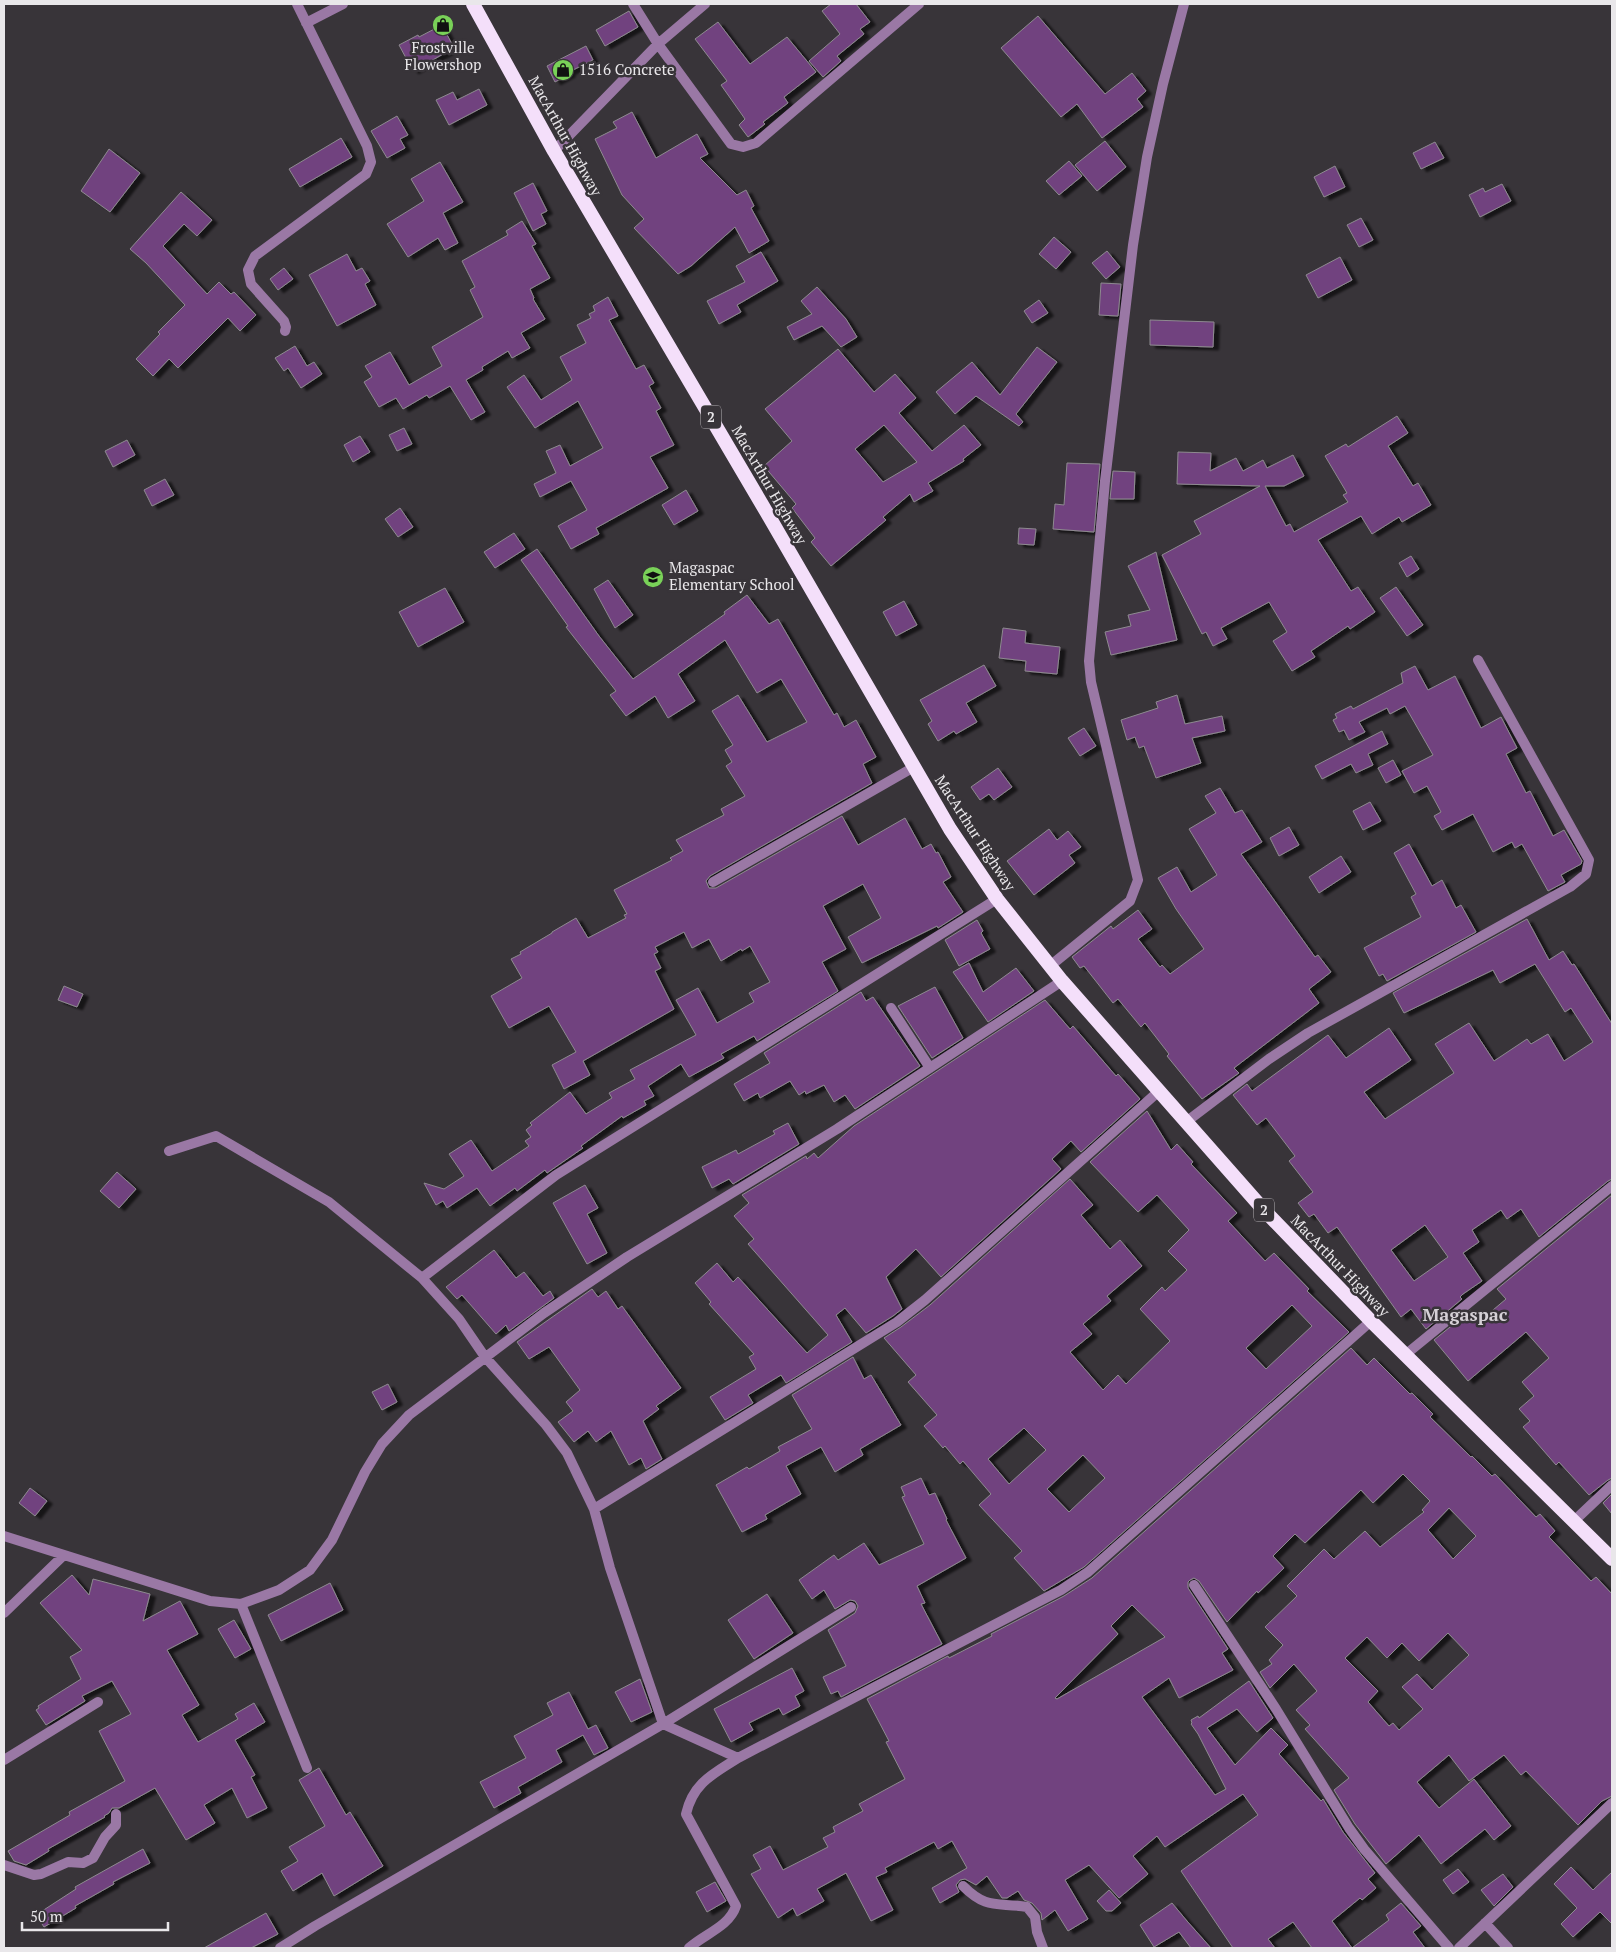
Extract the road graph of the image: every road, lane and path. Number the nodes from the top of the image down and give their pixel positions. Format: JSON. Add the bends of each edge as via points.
{"nodes":[{"id":1,"x":297,"y":4,"type":"edge"},
{"id":2,"x":343,"y":4,"type":"edge"},
{"id":3,"x":474,"y":4,"type":"edge"},
{"id":4,"x":632,"y":4,"type":"edge"},
{"id":5,"x":705,"y":4,"type":"edge"},
{"id":6,"x":919,"y":4,"type":"edge"},
{"id":7,"x":1184,"y":4,"type":"edge"},
{"id":8,"x":306,"y":23,"type":"junction"},
{"id":9,"x":658,"y":44,"type":"junction"},
{"id":10,"x":554,"y":151,"type":"junction"},
{"id":11,"x":285,"y":331,"type":"dead end"},
{"id":12,"x":1478,"y":660,"type":"dead end"},
{"id":13,"x":914,"y":767,"type":"junction"},
{"id":14,"x":713,"y":882,"type":"dead end"},
{"id":15,"x":998,"y":899,"type":"junction"},
{"id":16,"x":1050,"y":966,"type":"junction"},
{"id":17,"x":1062,"y":981,"type":"junction"},
{"id":18,"x":891,"y":1008,"type":"dead end"},
{"id":19,"x":930,"y":1068,"type":"junction"},
{"id":20,"x":1159,"y":1091,"type":"junction"},
{"id":21,"x":1186,"y":1122,"type":"junction"},
{"id":22,"x":168,"y":1151,"type":"dead end"},
{"id":23,"x":1612,"y":1186,"type":"edge"},
{"id":24,"x":422,"y":1278,"type":"junction"},
{"id":25,"x":1371,"y":1321,"type":"junction"},
{"id":26,"x":1405,"y":1355,"type":"junction"},
{"id":27,"x":486,"y":1357,"type":"junction"},
{"id":28,"x":1612,"y":1485,"type":"edge"},
{"id":29,"x":594,"y":1509,"type":"junction"},
{"id":30,"x":1574,"y":1521,"type":"junction"},
{"id":31,"x":4,"y":1536,"type":"edge"},
{"id":32,"x":64,"y":1555,"type":"junction"},
{"id":33,"x":1612,"y":1559,"type":"edge"},
{"id":34,"x":1194,"y":1585,"type":"dead end"},
{"id":35,"x":241,"y":1604,"type":"junction"},
{"id":36,"x":851,"y":1607,"type":"dead end"},
{"id":37,"x":4,"y":1613,"type":"edge"},
{"id":38,"x":98,"y":1702,"type":"dead end"},
{"id":39,"x":663,"y":1724,"type":"junction"},
{"id":40,"x":738,"y":1758,"type":"junction"},
{"id":41,"x":4,"y":1760,"type":"edge"},
{"id":42,"x":308,"y":1768,"type":"dead end"},
{"id":43,"x":1612,"y":1803,"type":"edge"},
{"id":44,"x":116,"y":1814,"type":"dead end"},
{"id":45,"x":4,"y":1865,"type":"edge"},
{"id":46,"x":963,"y":1886,"type":"dead end"},
{"id":47,"x":1485,"y":1923,"type":"junction"},
{"id":48,"x":280,"y":1948,"type":"edge"},
{"id":49,"x":689,"y":1948,"type":"edge"},
{"id":50,"x":1043,"y":1948,"type":"edge"},
{"id":51,"x":1449,"y":1948,"type":"edge"},
{"id":52,"x":1459,"y":1948,"type":"edge"},
{"id":53,"x":1508,"y":1948,"type":"edge"}],
"edges":[{"from":1,"to":8,"type":"street"},
{"from":2,"to":8,"type":"street"},
{"from":3,"to":10,"type":"highway","name":"MacArthur Highway","number":"2"},
{"from":4,"to":9,"type":"street"},
{"from":5,"to":9,"type":"street"},
{"from":6,"to":9,"type":"street","via":[[756,143],[744,147],[731,144]]},
{"from":7,"to":16,"type":"street","via":[[1149,148],[1133,245],[1105,481],[1089,661],[1091,682],[1138,880],[1130,901]]},
{"from":8,"to":11,"type":"street","via":[[367,146],[371,162],[366,174],[254,256],[248,270],[251,284],[284,321]]},
{"from":9,"to":10,"type":"street"},
{"from":10,"to":13,"type":"highway","name":"MacArthur Highway","number":"2"},
{"from":12,"to":21,"type":"street","via":[[1589,860],[1586,874],[1570,888],[1308,1033]]},
{"from":13,"to":14,"type":"street"},
{"from":13,"to":15,"type":"highway","name":"MacArthur Highway","number":"2","via":[[950,830]]},
{"from":15,"to":16,"type":"highway","name":"MacArthur Highway","number":"2"},
{"from":15,"to":24,"type":"street","via":[[556,1175]]},
{"from":16,"to":17,"type":"highway","name":"MacArthur Highway","number":"2"},
{"from":17,"to":19,"type":"street"},
{"from":17,"to":20,"type":"highway","name":"MacArthur Highway","number":"2"},
{"from":18,"to":19,"type":"street"},
{"from":19,"to":27,"type":"street","via":[[829,1134],[627,1257]]},
{"from":20,"to":21,"type":"highway","name":"MacArthur Highway","number":"2"},
{"from":20,"to":29,"type":"street","via":[[897,1322]]},
{"from":21,"to":25,"type":"highway","name":"MacArthur Highway","number":"2","via":[[1263,1209]]},
{"from":22,"to":24,"type":"street","via":[[216,1136],[329,1202]]},
{"from":23,"to":26,"type":"street"},
{"from":24,"to":27,"type":"street","via":[[459,1319]]},
{"from":25,"to":26,"type":"highway","name":"MacArthur Highway","number":"2"},
{"from":25,"to":40,"type":"street","via":[[1088,1572],[1061,1590]]},
{"from":26,"to":30,"type":"highway","name":"MacArthur Highway","number":"2"},
{"from":27,"to":29,"type":"street","via":[[567,1453]]},
{"from":27,"to":35,"type":"street","via":[[409,1415],[382,1444],[332,1540],[310,1570],[279,1590]]},
{"from":28,"to":30,"type":"street"},
{"from":29,"to":39,"type":"street","via":[[617,1592]]},
{"from":30,"to":33,"type":"highway","name":"MacArthur Highway","number":"2"},
{"from":31,"to":32,"type":"street"},
{"from":32,"to":35,"type":"street","via":[[210,1602]]},
{"from":32,"to":37,"type":"street"},
{"from":34,"to":51,"type":"street","via":[[1349,1828]]},
{"from":35,"to":42,"type":"street"},
{"from":36,"to":39,"type":"street"},
{"from":38,"to":41,"type":"street"},
{"from":39,"to":40,"type":"street"},
{"from":39,"to":48,"type":"street"},
{"from":40,"to":49,"type":"street","via":[[703,1780],[689,1800],[686,1814],[736,1906],[725,1923]]},
{"from":43,"to":47,"type":"street"},
{"from":44,"to":45,"type":"street","via":[[116,1825],[93,1858],[84,1863],[68,1862],[41,1874]]},
{"from":46,"to":50,"type":"street","via":[[981,1901],[1027,1907],[1035,1917]]},
{"from":47,"to":52,"type":"street"},
{"from":47,"to":53,"type":"street"}]}
